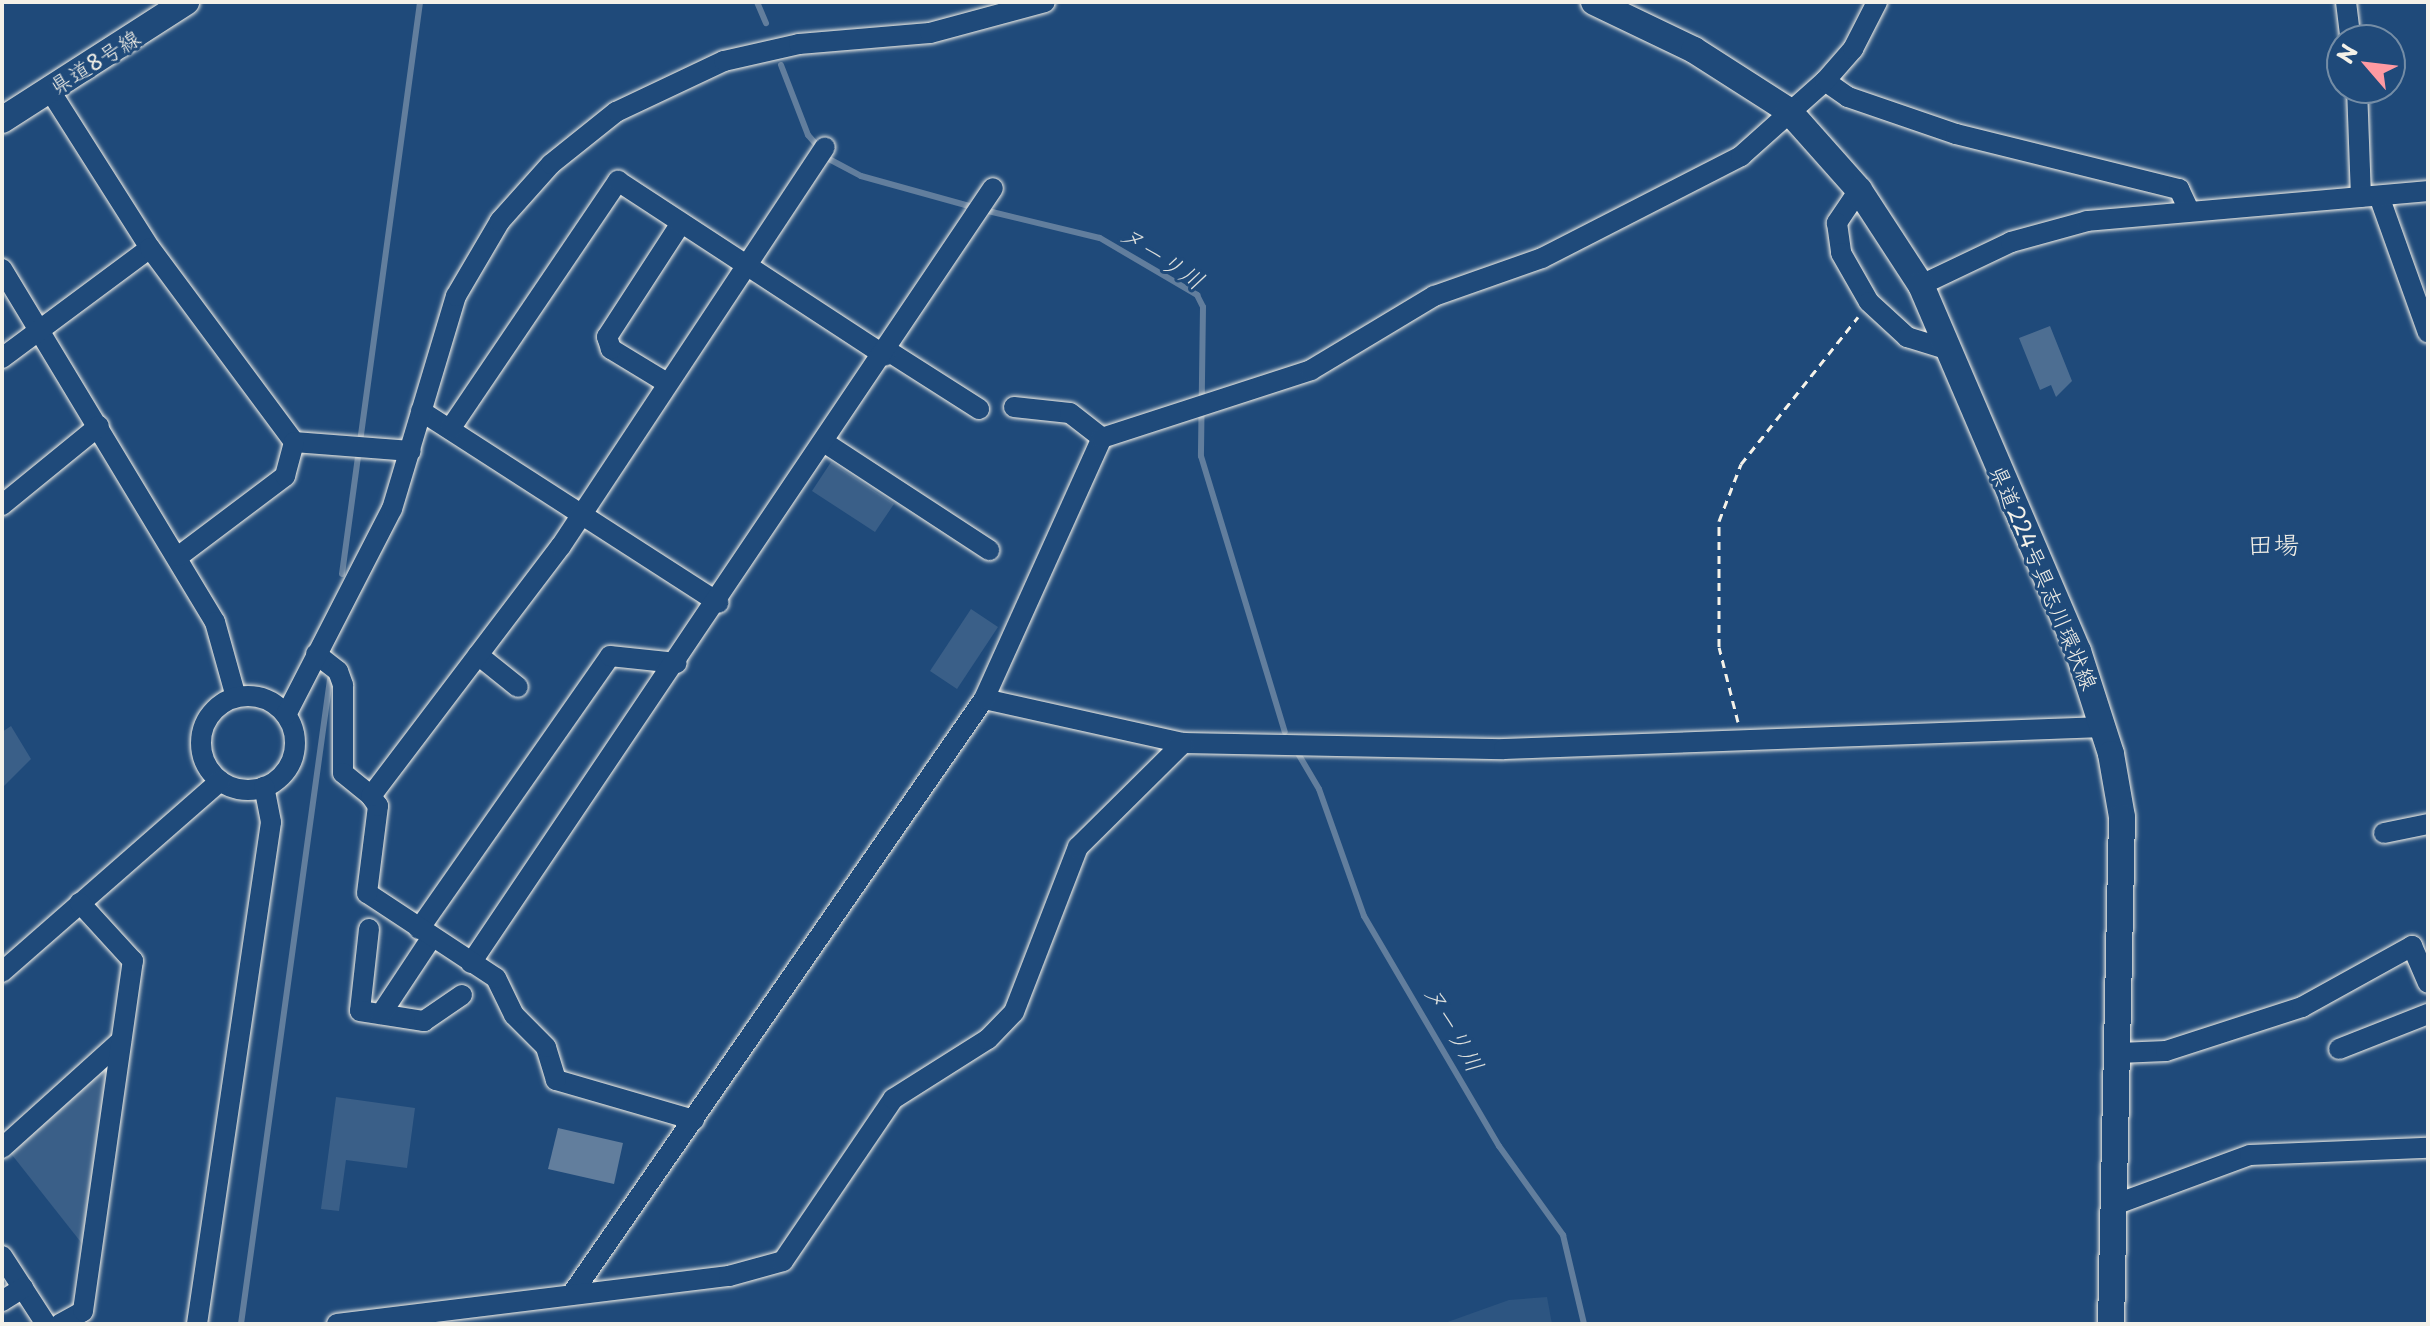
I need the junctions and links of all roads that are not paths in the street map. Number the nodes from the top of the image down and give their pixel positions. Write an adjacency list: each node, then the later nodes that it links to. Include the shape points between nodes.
1 (186, 2): 8 (main road, 県道8号線)
2 (1045, 2): 31 (street, via 930,33 761,51 685,76 616,112 524,192 477,255 443,332)
3 (1594, 2): 10 (main road, 県道224号具志川環状線, via 1694,50)
4 (1877, 2): 7 (street, via 1853,49)
5 (2346, 2): 6 (street)
6 (2349, 24)
7 (1825, 81): 10 (street); 17 (street, via 1848,97 1956,134 2179,189)
8 (49, 89): 11 (main road, 県道8号線); 19 (street)
9 (2359, 104): 16 (street)
10 (1788, 110): 14 (main road, 県道224号具志川環状線); 34 (street, via 1741,156 1542,258 1434,296 1311,370)
11 (2, 120)
12 (825, 147): 20 (street)
13 (993, 188): 26 (street)
14 (1859, 190): 22 (main road, 県道224号具志川環状線); 25 (street, via 1837,223 1841,253 1869,302 1907,337)
15 (2428, 191): 16 (street)
16 (2370, 196): 17 (street); 24 (street)
17 (2189, 210): 22 (street, via 2087,221 2011,242)
18 (681, 223): 20 (street); 28 (street, via 607,337 611,349); 33 (street, via 618,181)
19 (150, 248): 23 (street); 35 (street)
20 (746, 265): 26 (street); 28 (street)
21 (2, 269): 23 (street)
22 (1921, 285): 25 (main road, 県道224号具志川環状線)
23 (40, 330): 27 (street); 32 (street)
24 (2428, 333)
25 (1949, 350): 50 (main road, 県道224号具志川環状線)
26 (886, 354): 30 (street); 36 (street)
27 (2, 358)
28 (667, 383): 39 (street)
29 (1014, 407): 34 (street, via 1070,413)
30 (979, 409)
31 (421, 411): 33 (street); 37 (street)
32 (99, 426): 38 (street); 41 (street)
33 (450, 429): 39 (street)
34 (1102, 438): 48 (street)
35 (294, 442): 37 (street); 41 (street, via 285,476)
36 (827, 444): 40 (street); 42 (street)
37 (411, 451): 43 (street, via 371,558)
38 (2, 505)
39 (581, 511): 42 (street); 44 (street)
40 (989, 550)
41 (179, 556): 47 (street, via 215,622)
42 (719, 603): 45 (street)
43 (316, 654): 49 (street); 54 (street, via 338,671 343,685 338,759)
44 (478, 655): 46 (street); 54 (street)
45 (677, 663): 59 (street, via 610,656); 60 (street)
46 (518, 687)
47 (236, 697): 49 (street, via 264,699); 52 (street, via 204,727 202,757)
48 (984, 699): 51 (street); 69 (street)
49 (286, 715): 53 (street, via 293,757)
50 (2104, 727): 51 (street, via 1504,749); 68 (main road, 県道224号具志川環状線, via 2122,817)
51 (1183, 743): 75 (street, via 1078,847 1014,1012 988,1039 893,1099 783,1261 729,1276)
52 (220, 781): 53 (street); 57 (street)
53 (264, 787): 79 (street, via 271,822)
54 (371, 796): 59 (street, via 378,806 367,893)
55 (2428, 824): 56 (street)
56 (2384, 833)
57 (80, 903): 61 (street); 66 (street, via 133,961)
58 (369, 929): 64 (street, via 360,1011)
59 (426, 933): 60 (street); 64 (street)
60 (471, 963): 69 (street, via 496,978 514,1015 532,1027 556,1080)
61 (2, 972)
62 (2428, 983): 68 (street, via 2412,946 2302,1007 2166,1051)
63 (462, 995): 64 (street, via 424,1021)
64 (381, 1014)
65 (2428, 1014): 67 (street)
66 (121, 1041): 70 (street); 78 (street, via 83,1311)
67 (2339, 1049)
68 (2119, 1053): 72 (main road, 県道224号具志川環状線)
69 (694, 1120): 75 (street)
70 (2, 1148)
71 (2428, 1148): 72 (street, via 2250,1155)
72 (2114, 1205): 81 (main road, 県道224号具志川環状線)
73 (2, 1256): 74 (street)
74 (23, 1288): 76 (street); 77 (street)
75 (572, 1294): 80 (street)
76 (2, 1301)
77 (46, 1324)
78 (60, 1324)
79 (197, 1324)
80 (337, 1324)
81 (2111, 1324)

